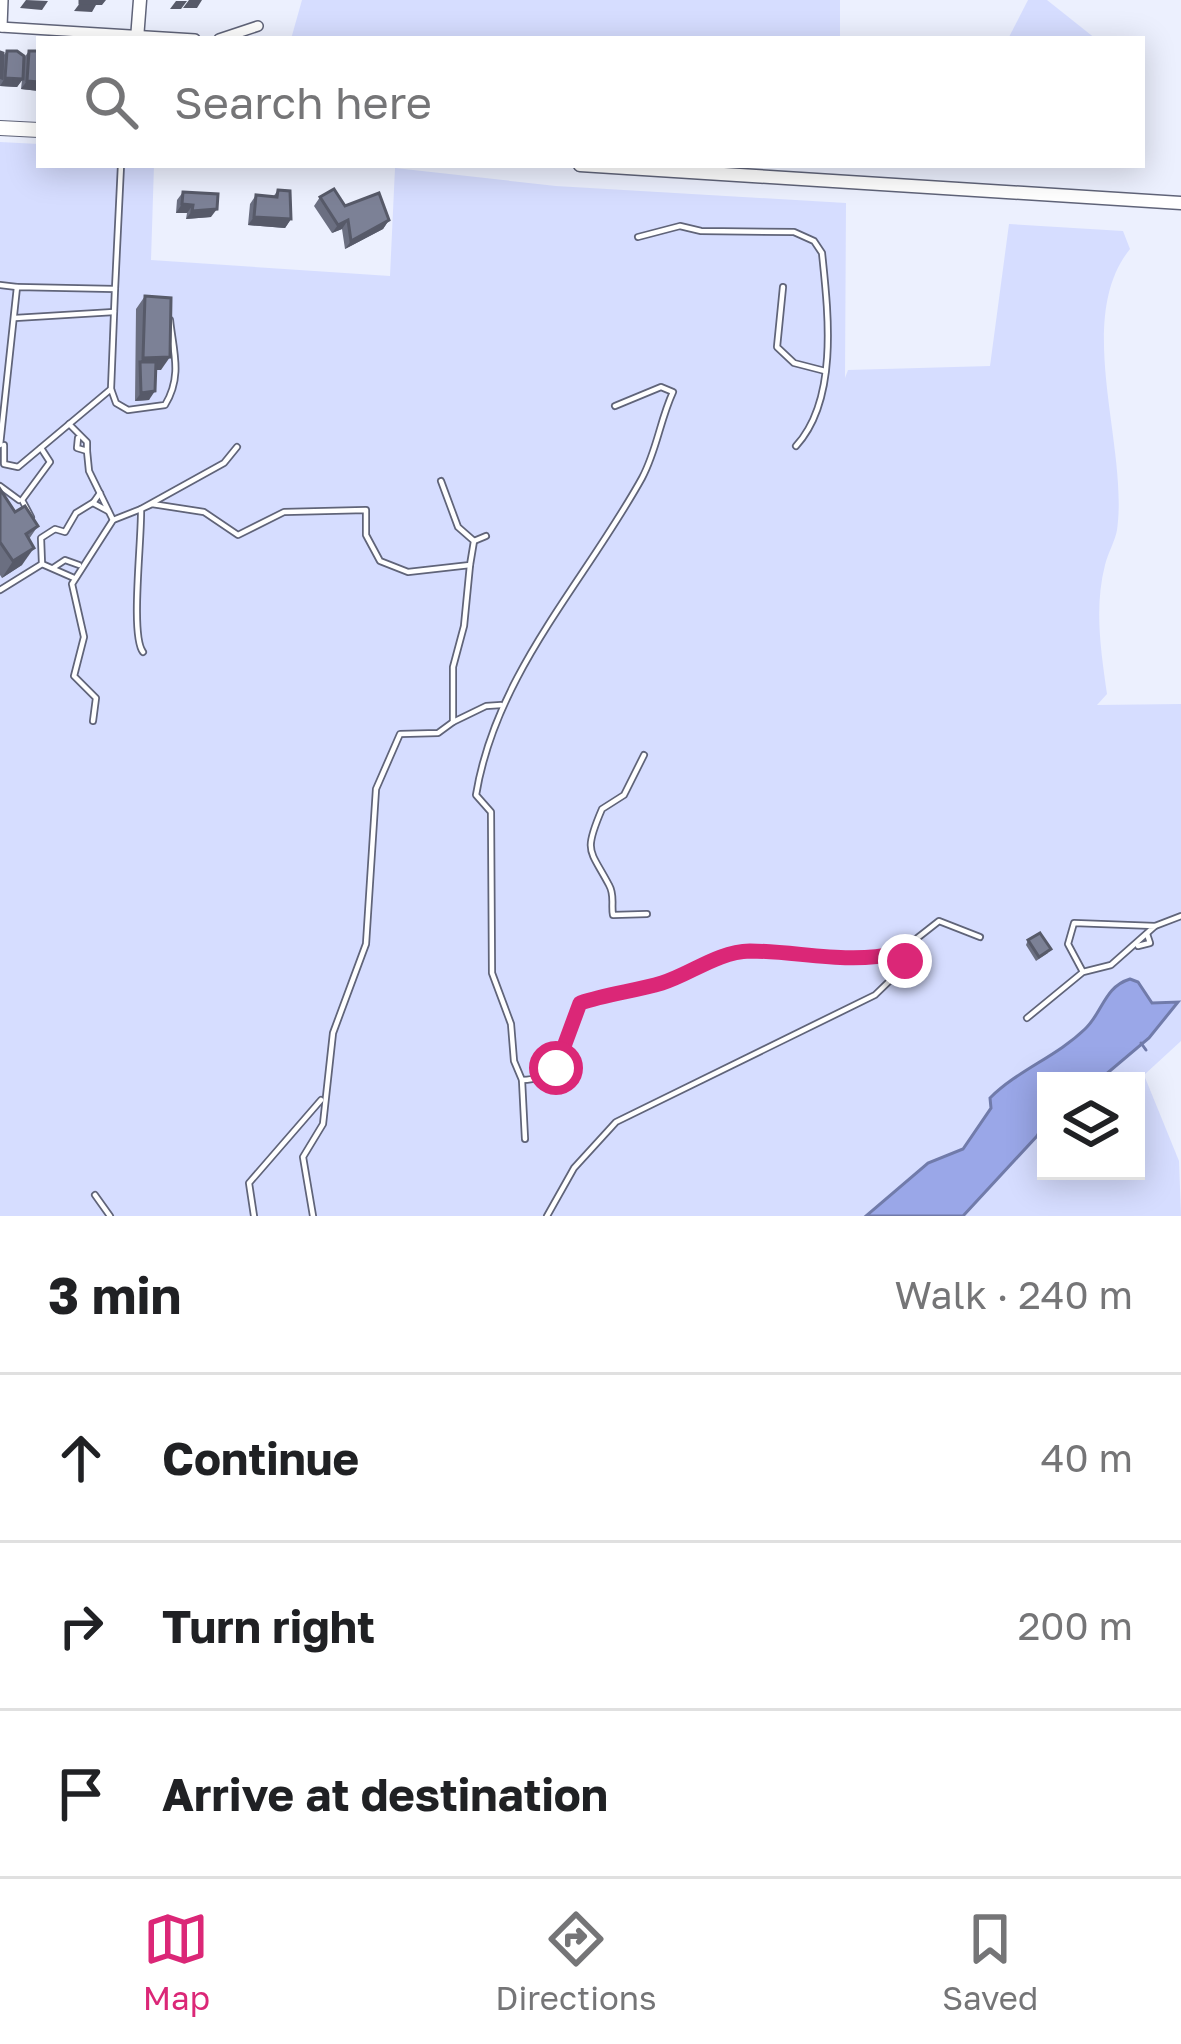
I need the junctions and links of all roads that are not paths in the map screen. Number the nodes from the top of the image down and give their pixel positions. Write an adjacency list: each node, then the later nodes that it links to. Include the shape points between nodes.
1 (3, 0): 4 (street)
2 (140, 0): 6 (street)
3 (258, 26): 7 (street)
4 (1, 27): 5 (street)
5 (123, 36)
6 (137, 36)
7 (228, 36)
8 (0, 128): 9 (main road)
9 (36, 130)
10 (122, 168): 17 (lane)
11 (627, 168): 12 (street)
12 (1181, 203)
13 (638, 237): 21 (lane, via 680,226 805,235 821,254 830,329)
14 (0, 285): 15 (lane)
15 (17, 287): 17 (lane); 19 (lane)
16 (783, 287): 21 (lane, via 777,347 794,363)
17 (115, 289): 18 (lane)
18 (114, 312): 19 (lane); 22 (lane)
19 (15, 318): 25 (lane)
20 (170, 319): 22 (lane, via 178,349 165,405 128,410)
21 (825, 371): 26 (lane, via 808,432)
22 (111, 389): 24 (lane)
23 (615, 406): 49 (lane, via 661,387 673,392 642,478)
24 (69, 424): 28 (lane); 33 (lane, via 87,442)
25 (2, 445): 29 (lane, via 4,464)
26 (796, 446)
27 (237, 447): 36 (lane, via 224,463)
28 (40, 448): 29 (lane); 31 (lane, via 50,462)
29 (19, 467): 31 (lane)
30 (441, 481): 41 (lane, via 458,527)
31 (30, 484): 34 (lane)
32 (0, 486): 34 (lane)
33 (100, 494): 35 (lane); 37 (lane)
34 (22, 500): 40 (lane)
35 (94, 502): 37 (lane); 40 (lane, via 65,532)
36 (141, 509): 38 (lane); 44 (lane, via 204,512 238,535 284,512 366,510 366,535 380,561 408,572); 48 (lane, via 134,630)
37 (108, 511): 38 (lane)
38 (112, 520): 43 (lane)
39 (486, 536): 41 (lane)
40 (41, 538): 42 (lane)
41 (473, 541): 44 (lane)
42 (41, 564): 45 (lane); 47 (lane)
43 (79, 565): 45 (lane, via 65,560); 46 (lane)
44 (470, 565): 51 (lane)
45 (51, 570): 46 (lane)
46 (74, 578): 50 (lane, via 84,637 74,676 96,698)
47 (0, 590)
48 (142, 652)
49 (501, 705): 51 (lane); 62 (lane, via 476,794 490,812 492,974)
50 (93, 721)
51 (453, 722): 63 (lane, via 438,733 400,734 376,789 366,944 333,1033)
52 (644, 755): 53 (lane, via 624,795 602,809 590,848 613,893 613,915)
53 (647, 914)
54 (1181, 916): 55 (lane)
55 (1156, 926): 60 (lane, via 1111,965); 60 (lane, via 1074,923 1068,944)
56 (980, 937): 57 (lane, via 939,921)
57 (911, 943): 58 (lane); 59 (lane)
58 (896, 953): 59 (lane); 62 (lane, via 870,961 747,952 587,1000 572,1016 556,1068)
59 (907, 964): 69 (lane, via 875,995 616,1122 574,1168)
60 (1083, 973): 61 (lane)
61 (1027, 1018)
62 (523, 1079): 64 (lane)
63 (324, 1097): 67 (lane, via 249,1183); 68 (lane, via 323,1124 303,1157)
64 (525, 1139)
65 (94, 1195): 66 (lane)
66 (110, 1216)
67 (254, 1216)
68 (313, 1216)
69 (547, 1216)

